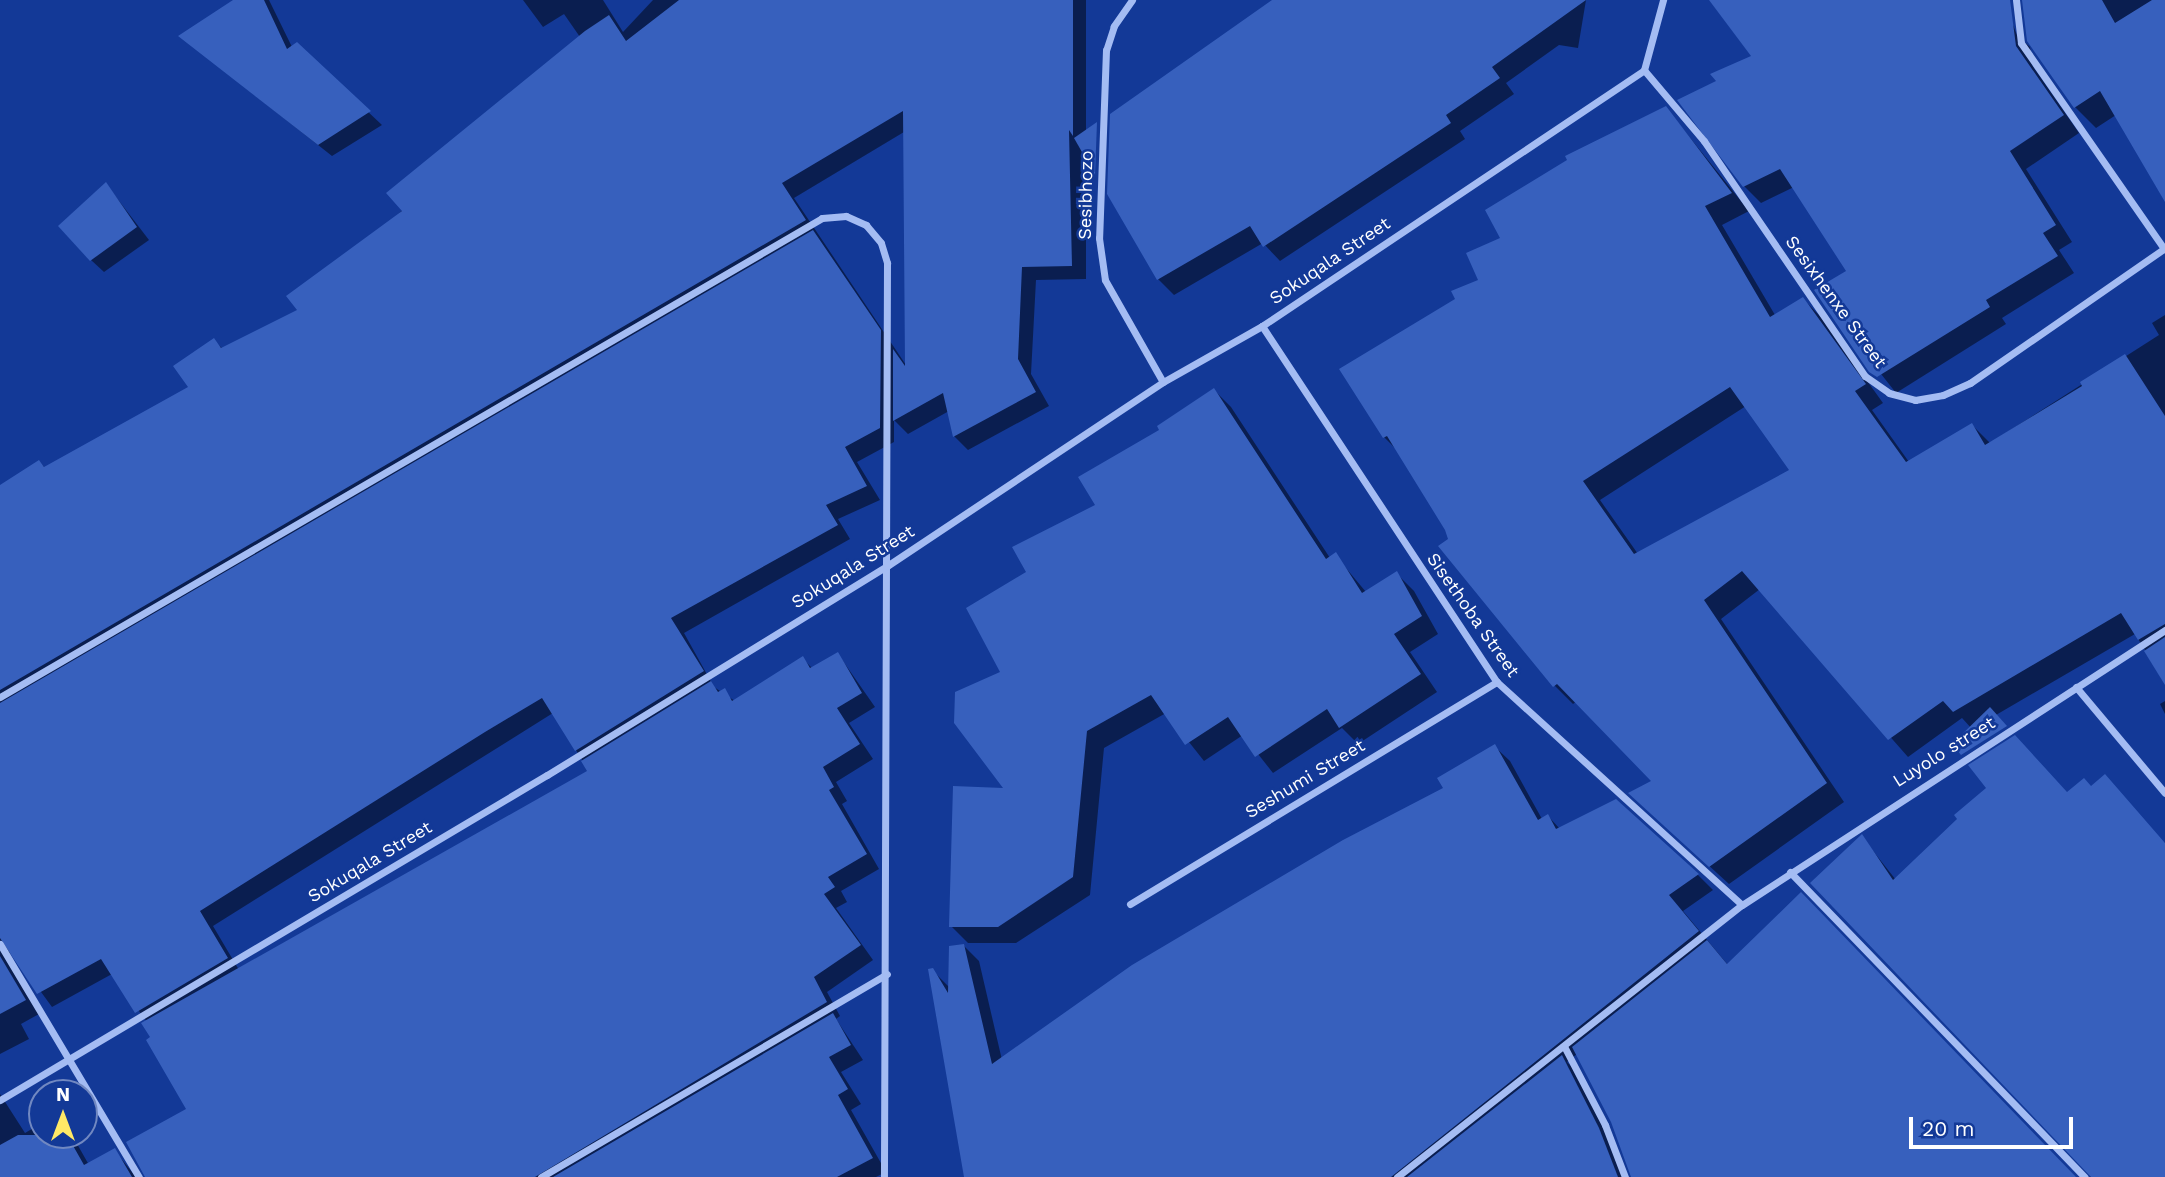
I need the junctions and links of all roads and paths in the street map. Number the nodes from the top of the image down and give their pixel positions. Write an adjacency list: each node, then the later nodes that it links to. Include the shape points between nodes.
1 (1132, 0): 7 (street, Sesibhozo, via 1114,26 1107,50 1099,238 1105,280)
2 (1663, 0): 4 (street)
3 (2017, 0): 5 (street, Sesixhenxe Street, via 2021,43)
4 (1644, 70): 5 (street, Sesixhenxe Street, via 1704,141 1865,376 1889,393 1915,400 1970,383); 6 (street, Sokuqala Street)
5 (2164, 249)
6 (1262, 326): 7 (street, Sokuqala Street); 10 (street, Sisethoba Street)
7 (1163, 383): 8 (street, Sokuqala Street)
8 (887, 566): 12 (street, via 887,263 881,243 866,225 846,216 822,218); 18 (street); 20 (street, Sokuqala Street)
9 (2165, 630): 11 (street, Luyolo street)
10 (1497, 682): 15 (street, Seshumi Street); 16 (street, Sisethoba Street)
11 (2076, 687): 13 (street); 14 (street, Luyolo street)
12 (0, 697)
13 (2165, 793)
14 (1790, 872): 16 (street, Luyolo street); 27 (street)
15 (1130, 904)
16 (1742, 905): 19 (street, Luyolo street)
17 (0, 944): 20 (street)
18 (887, 974): 23 (street); 24 (street)
19 (1565, 1048): 25 (street, Luyolo street); 26 (street, via 1605,1125)
20 (68, 1060): 21 (street, Sokuqala Street); 22 (street)
21 (0, 1100)
22 (139, 1177)
23 (541, 1177)
24 (884, 1177)
25 (1397, 1177)
26 (1625, 1177)
27 (2085, 1177)

